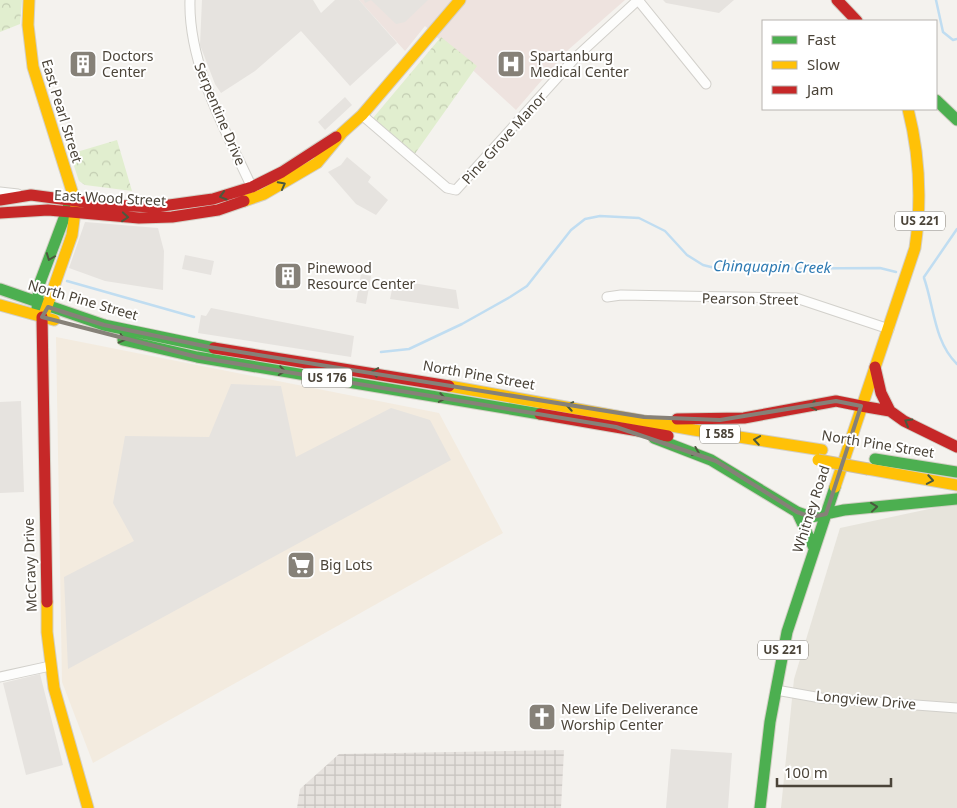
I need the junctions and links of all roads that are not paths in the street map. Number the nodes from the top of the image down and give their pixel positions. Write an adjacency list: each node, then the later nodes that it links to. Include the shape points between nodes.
1 (29, 0): 15 (main road, East Pearl Street, via 33,67)
2 (190, 0): 13 (street, Serpentine Drive, via 191,39 197,61)
3 (460, 0): 10 (main road, East Wood Street)
4 (638, 0): 7 (street); 10 (street, Pine Grove Manor, via 575,58 456,190 447,188)
5 (843, 2): 6 (main road)
6 (856, 20)
7 (706, 84)
8 (937, 101): 11 (main road)
9 (909, 110): 24 (main road, Whitney Road / US 221, via 922,197 909,271)
10 (362, 115): 13 (main road, East Wood Street, via 342,133)
11 (957, 120)
12 (0, 192): 14 (street)
13 (254, 192): 15 (main road, East Wood Street, one-way to 15, via 154,207 107,205); 17 (main road, East Wood Street, one-way to 13, via 139,218 172,217 218,210)
14 (31, 195): 15 (main road, East Wood Street); 16 (main road, East Wood Street)
15 (73, 199): 17 (main road)
16 (0, 200)
17 (71, 212): 18 (main road, East Wood Street, via 30,210); 21 (main road, one-way to 21, via 62,224); 23 (main road, via 72,235)
18 (0, 213)
19 (0, 290): 21 (main road, North Pine Street)
20 (606, 297): 24 (street, Pearson Street, via 796,298)
21 (36, 303): 23 (main road, via 36,307)
22 (0, 305): 23 (main road, North Pine Street / US 176)
23 (45, 312): 28 (main road, North Pine Street / US 176, one-way to 23, via 209,347); 29 (main road, North Pine Street / US 176, one-way to 29, via 124,340 198,357); 39 (main road, McCravy Drive, via 43,502 46,632)
24 (889, 329): 25 (main road, Whitney Road / US 221)
25 (875, 366): 26 (main road, Whitney Road / US 221); 27 (main road, via 881,392)
26 (861, 406): 27 (main road); 28 (main road, one-way to 28, via 836,401 768,415 720,420); 37 (main road, Whitney Road / US 221)
27 (890, 411): 30 (main road, one-way to 27)
28 (618, 415): 31 (main road, North Pine Street / I 585, one-way to 28)
29 (616, 427): 31 (main road, North Pine Street / I 585); 36 (main road, one-way to 36, via 716,460)
30 (957, 447)
31 (820, 455): 32 (main road, North Pine Street / I 585)
32 (869, 464): 33 (main road, North Pine Street / I 585); 34 (main road, North Pine Street / I 585, one-way to 34)
33 (957, 472)
34 (957, 485)
35 (957, 499): 37 (main road, one-way to 35)
36 (796, 512): 37 (main road, via 811,517); 38 (main road)
37 (826, 514): 38 (main road, Whitney Road / US 221)
38 (814, 548): 41 (main road, Whitney Road / US 221, via 787,632)
39 (50, 666): 40 (street); 43 (main road, McCravy Drive, via 61,718)
40 (0, 677)
41 (776, 690): 42 (street, Longview Drive, via 821,698); 44 (main road, Whitney Road / US 221, via 765,752)
42 (957, 708)
43 (88, 808)
44 (760, 808)

